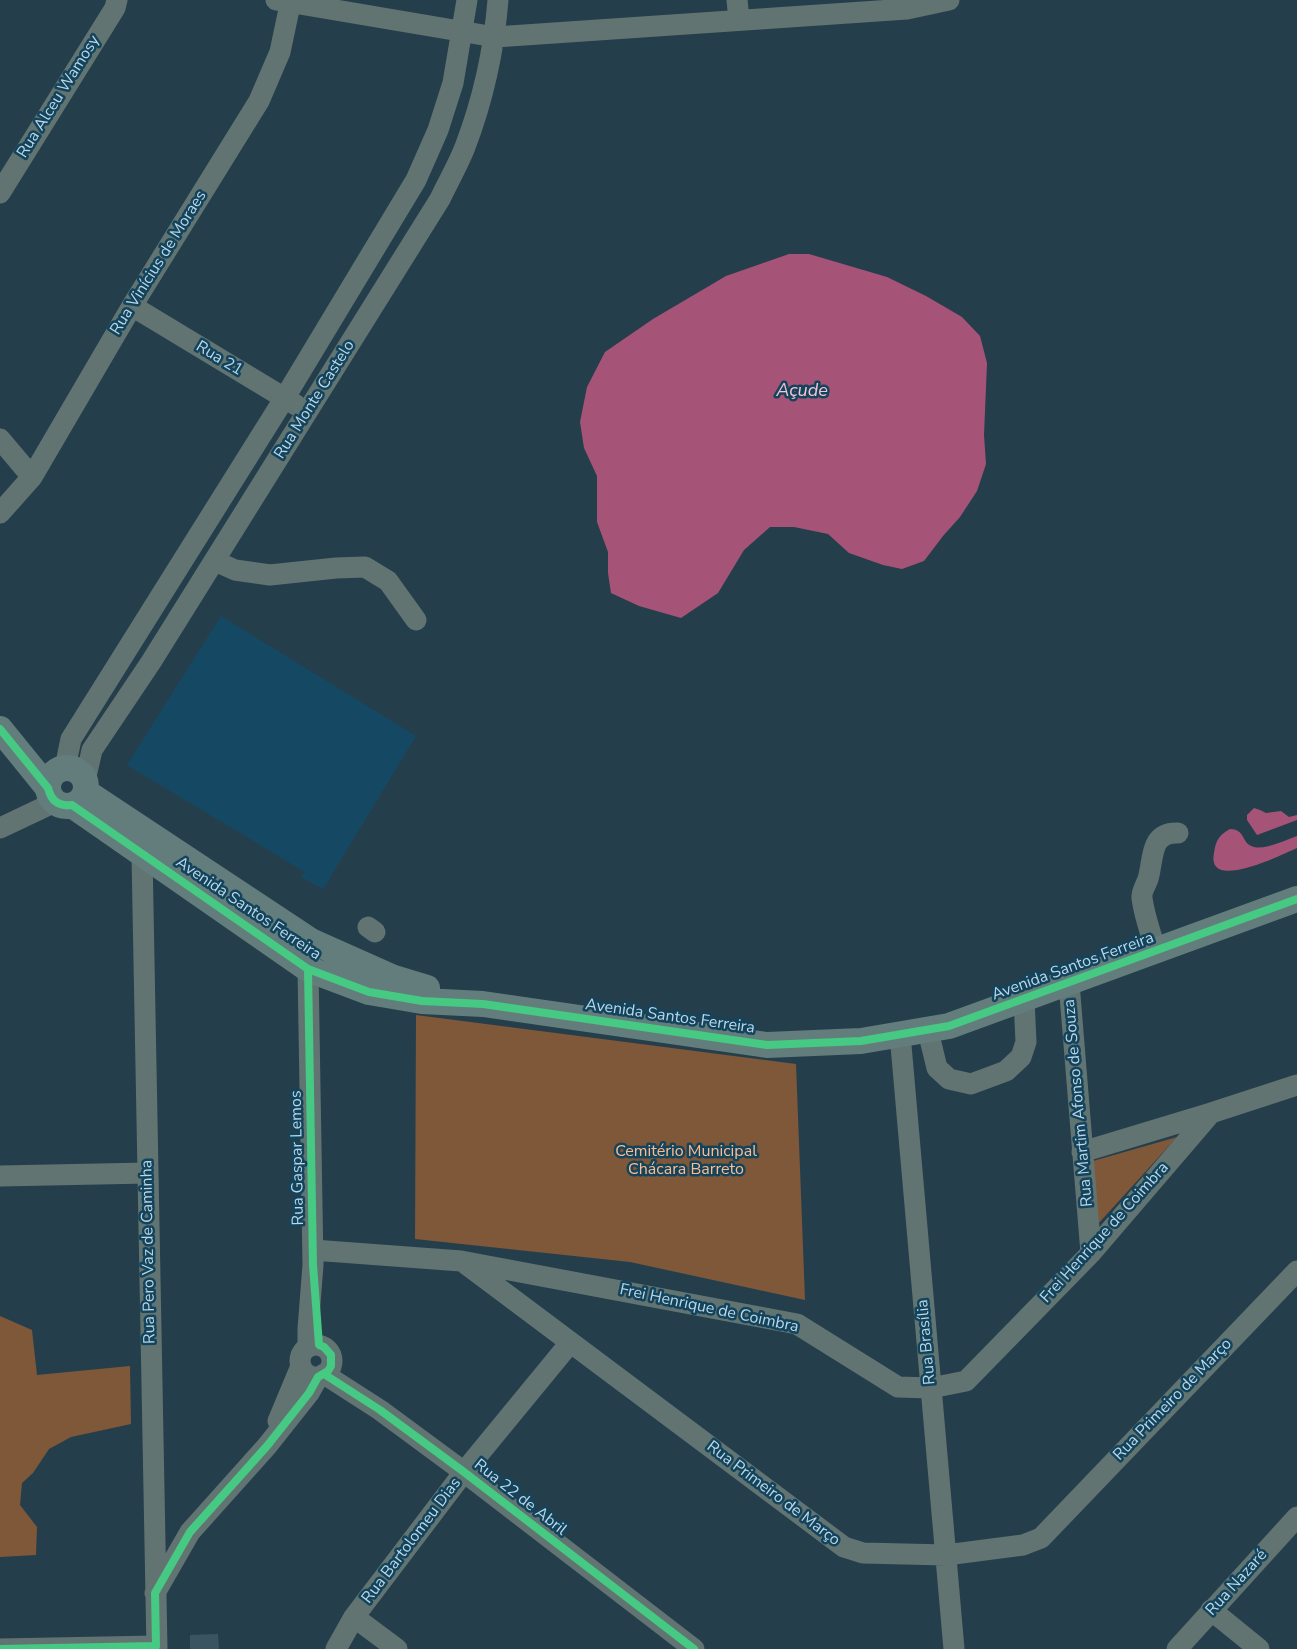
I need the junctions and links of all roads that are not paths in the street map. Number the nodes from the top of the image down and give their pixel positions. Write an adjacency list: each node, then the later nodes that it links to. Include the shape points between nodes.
1 (117, 0): 9 (street, Rua Alceu Wamosy)
2 (467, 0): 7 (street, Rua Monte Castelo)
3 (498, 0): 8 (street, Rua Monte Castelo)
4 (948, 0): 6 (street, via 907,9)
5 (286, 1): 7 (street); 10 (street, Rua Vinícius de Moraes, via 280,52 260,101)
6 (738, 10): 8 (street)
7 (463, 32): 8 (street); 11 (street, Rua Monte Castelo, via 453,83 438,130 416,180)
8 (495, 37): 12 (street, Rua Monte Castelo, via 483,93 465,148 440,199)
9 (0, 193)
10 (132, 306): 11 (street, Rua 21); 14 (street, Rua Vinícius de Moraes)
11 (284, 399): 12 (street, Rua 21); 19 (street, Rua Monte Castelo, via 71,739)
12 (308, 412): 16 (street, Rua Monte Castelo)
13 (0, 439): 14 (street)
14 (32, 477): 15 (street, Rua Vinícius de Moraes)
15 (0, 513)
16 (214, 561): 17 (street, via 235,570 270,575 365,567 388,581); 19 (street, Rua Monte Castelo)
17 (416, 620)
18 (0, 728): 19 (main road, Avenida Santos Ferreira)
19 (67, 787): 20 (street); 22 (main road, Avenida Santos Ferreira); 24 (main road, Avenida Santos Ferreira)
20 (0, 828)
21 (1178, 833): 25 (street, via 1167,833 1159,839 1141,896)
22 (142, 855): 26 (main road, Avenida Santos Ferreira); 35 (street, Rua Pero Vaz de Caminha)
23 (1297, 899): 25 (main road, Avenida Santos Ferreira)
24 (311, 941): 26 (street, Rua Gaspar Lemos); 29 (main road, Avenida Santos Ferreira, via 394,978)
25 (1156, 951): 27 (main road, Avenida Santos Ferreira)
26 (308, 969): 29 (main road, Avenida Santos Ferreira, via 369,992 422,1001); 38 (street, Rua Gaspar Lemos)
27 (1070, 983): 28 (main road, Avenida Santos Ferreira); 34 (street, Rua Martim Afonso de Souza)
28 (1024, 999): 30 (main road, Avenida Santos Ferreira); 30 (street, via 1026,1042 1021,1057 1006,1071 971,1084 948,1079 937,1068)
29 (483, 1004): 31 (main road, Avenida Santos Ferreira, via 767,1045 860,1041)
30 (928, 1031): 31 (main road, Avenida Santos Ferreira)
31 (900, 1034): 43 (street, Rua Brasília)
32 (1297, 1085): 33 (street)
33 (1210, 1113): 34 (street); 37 (street, Frei Henrique de Coimbra)
34 (1082, 1152): 37 (street, Rua Martim Afonso de Souza)
35 (148, 1173): 36 (street); 47 (street, Rua Pero Vaz de Caminha)
36 (0, 1176)
37 (1091, 1253): 43 (street, Frei Henrique de Coimbra, via 966,1381)
38 (313, 1257): 39 (street, Frei Henrique de Coimbra); 42 (street, Rua Gaspar Lemos)
39 (461, 1261): 41 (street, Rua Primeiro de Março); 43 (street, Frei Henrique de Coimbra, via 798,1324 898,1387)
40 (1297, 1270): 46 (street, Rua Primeiro de Março, via 1041,1538 1022,1545)
41 (570, 1343): 44 (street, Rua Bartolomeu Dias); 46 (street, Rua Primeiro de Março, via 844,1547 862,1553)
42 (317, 1361): 44 (street, Rua 22 de Abril); 47 (street, via 309,1393 267,1446 190,1532)
43 (931, 1388): 46 (street, Rua Brasília)
44 (464, 1472): 49 (street, Rua Bartolomeu Dias); 54 (street, Rua 22 de Abril)
45 (1297, 1517): 48 (street, Rua Nazaré)
46 (946, 1555): 55 (street, Rua Brasília)
47 (155, 1593): 50 (street, Rua Pero Vaz de Caminha)
48 (1211, 1610): 56 (street, Rua Nazaré); 57 (street)
49 (354, 1617): 52 (street, Rua Bartolomeu Dias); 53 (street)
50 (156, 1648): 51 (street)
51 (0, 1649)
52 (336, 1649)
53 (397, 1649)
54 (694, 1649)
55 (954, 1649)
56 (1177, 1649)
57 (1259, 1649)

